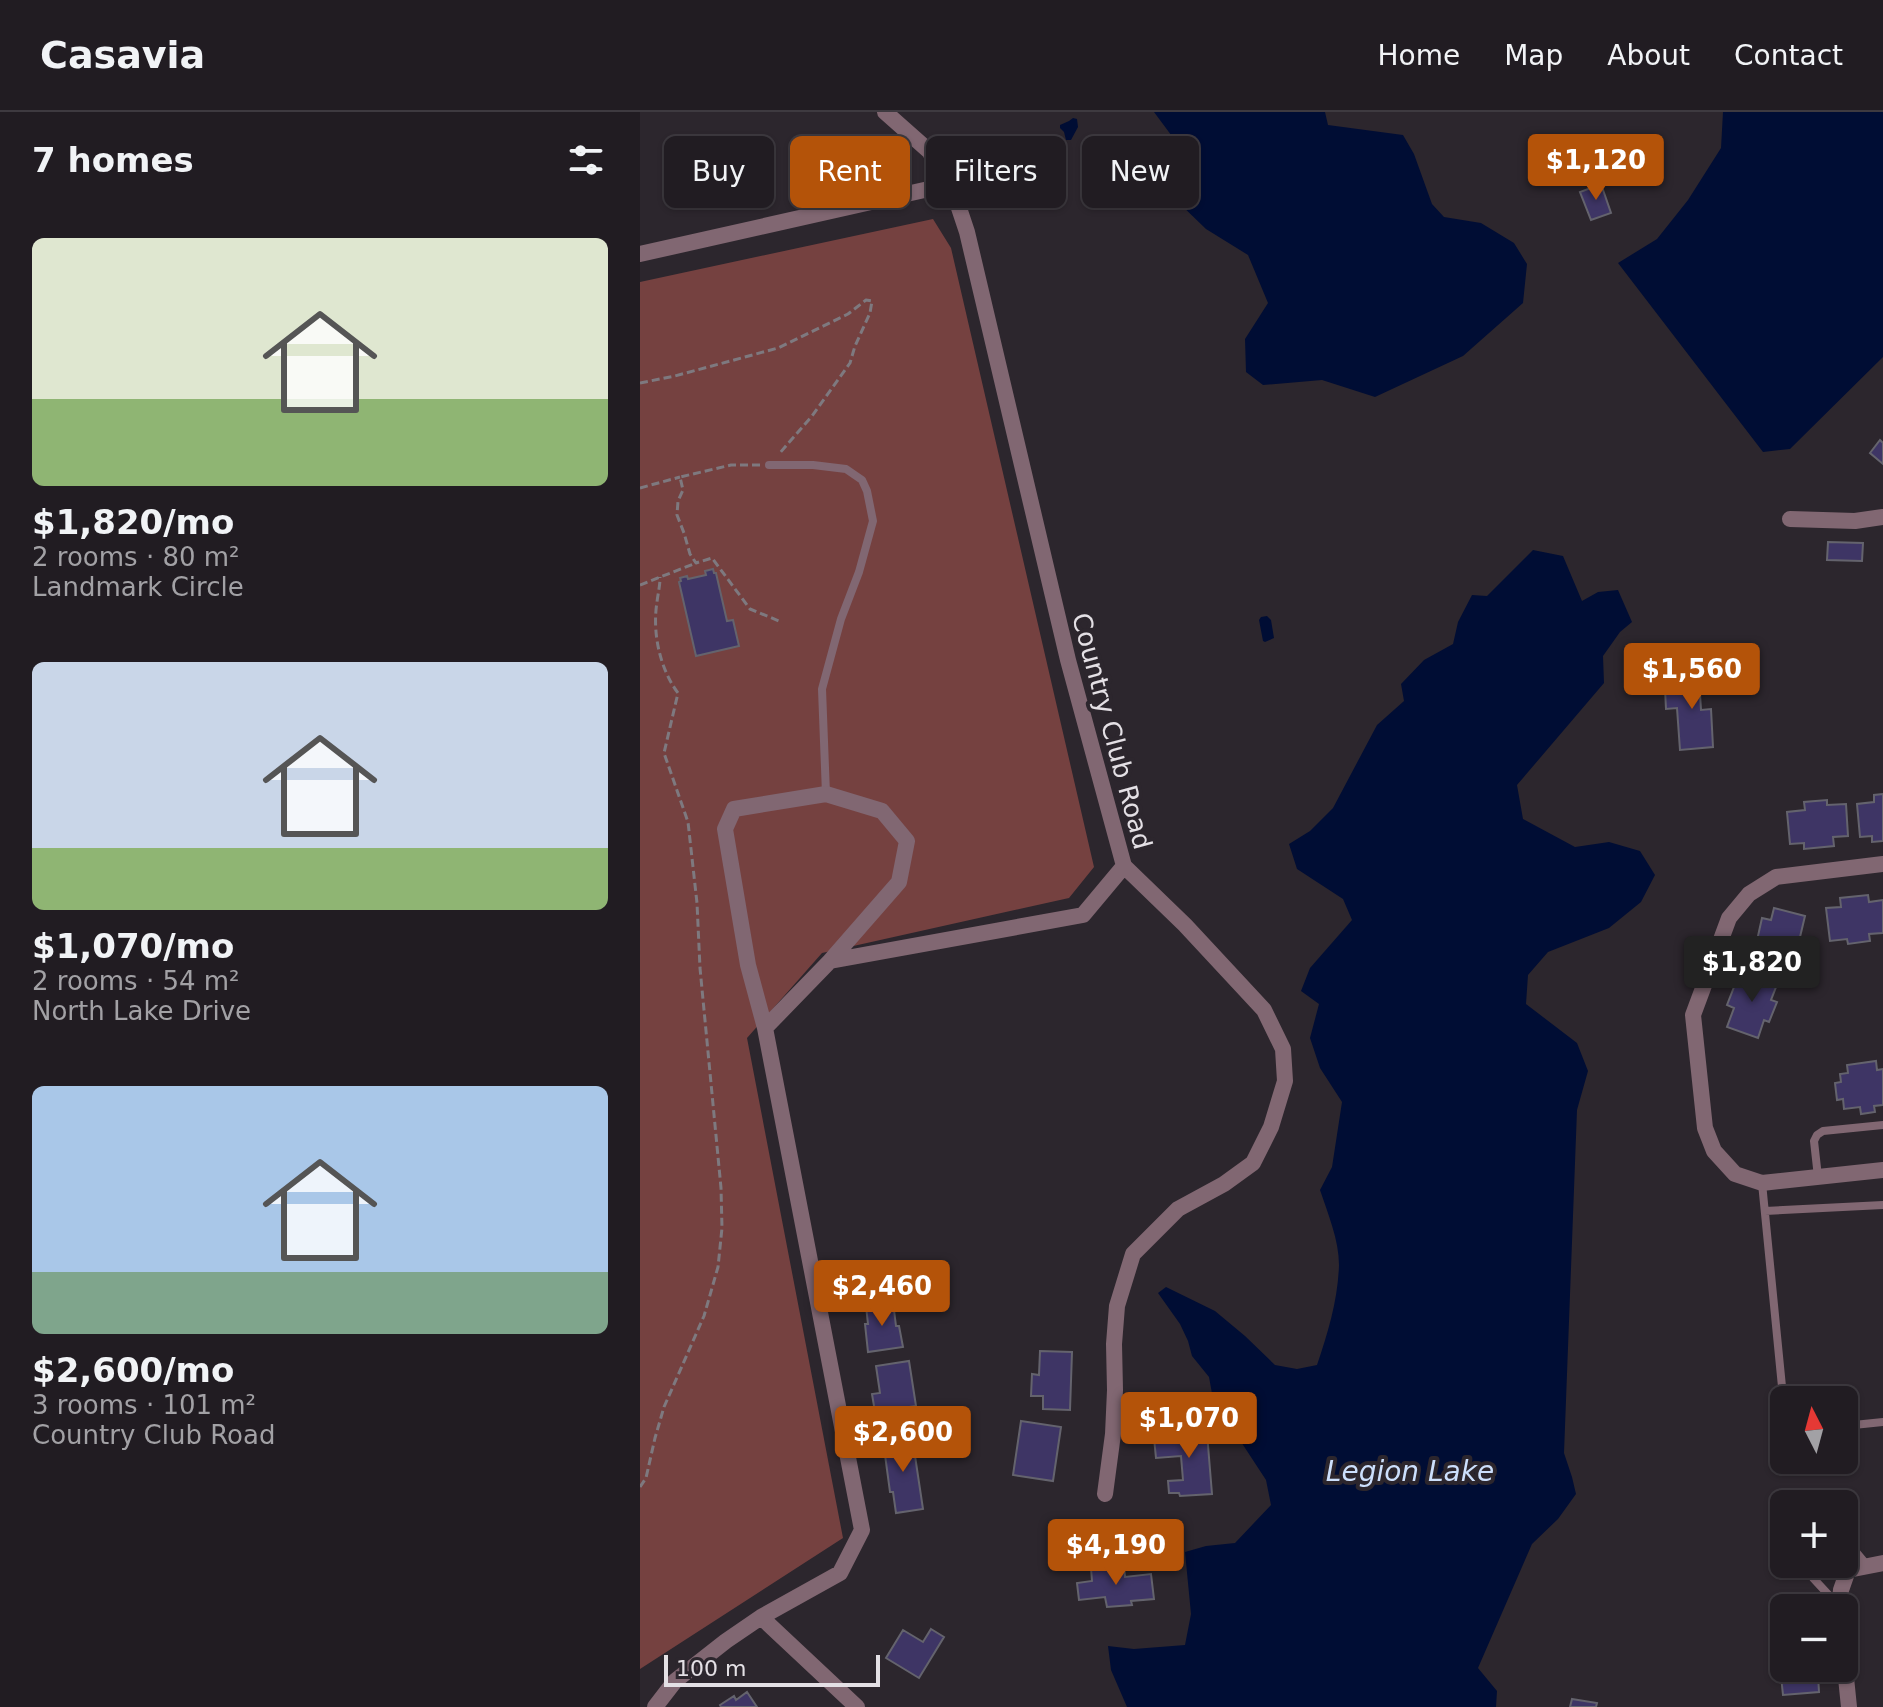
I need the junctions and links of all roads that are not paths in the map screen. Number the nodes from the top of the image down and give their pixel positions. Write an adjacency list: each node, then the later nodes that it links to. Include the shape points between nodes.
1 (885, 112): 2 (street, Country Club Road)
2 (926, 148)
3 (926, 190): 5 (street)
4 (959, 208): 11 (street, Country Club Road, via 1068,660)
5 (640, 254)
6 (769, 465): 9 (lane, via 846,469 862,480 873,521 822,689)
7 (1883, 517): 8 (street)
8 (1790, 519)
9 (826, 794): 12 (street, via 882,811 907,841 899,882); 13 (street, via 734,809 725,829 748,965)
10 (1883, 864): 17 (street, via 1776,877 1749,894 1729,918 1693,1015 1705,1128 1714,1151 1735,1174)
11 (1124, 866): 12 (street, Country Club Road, via 1083,915); 23 (street, via 1264,1010 1283,1049 1285,1081 1253,1163 1178,1209 1133,1254 1117,1306 1113,1434)
12 (830, 961): 13 (street)
13 (765, 1028): 29 (street, via 862,1530 840,1573)
14 (1883, 1125): 16 (lane, via 1817,1135)
15 (1883, 1170): 16 (street)
16 (1818, 1177): 17 (street)
17 (1762, 1183): 19 (lane)
18 (1883, 1205): 19 (lane)
19 (1765, 1211): 20 (lane)
20 (1782, 1386)
21 (1883, 1422): 22 (lane)
22 (1858, 1425)
23 (1105, 1494)
24 (1858, 1551): 25 (lane)
25 (1875, 1564): 28 (street, via 1848,1570)
26 (1813, 1578): 27 (lane)
27 (1827, 1594)
28 (1841, 1594)
29 (761, 1617): 31 (street, via 675,1681); 32 (street)
30 (1846, 1682): 33 (street)
31 (655, 1707)
32 (857, 1707)
33 (1849, 1707)

